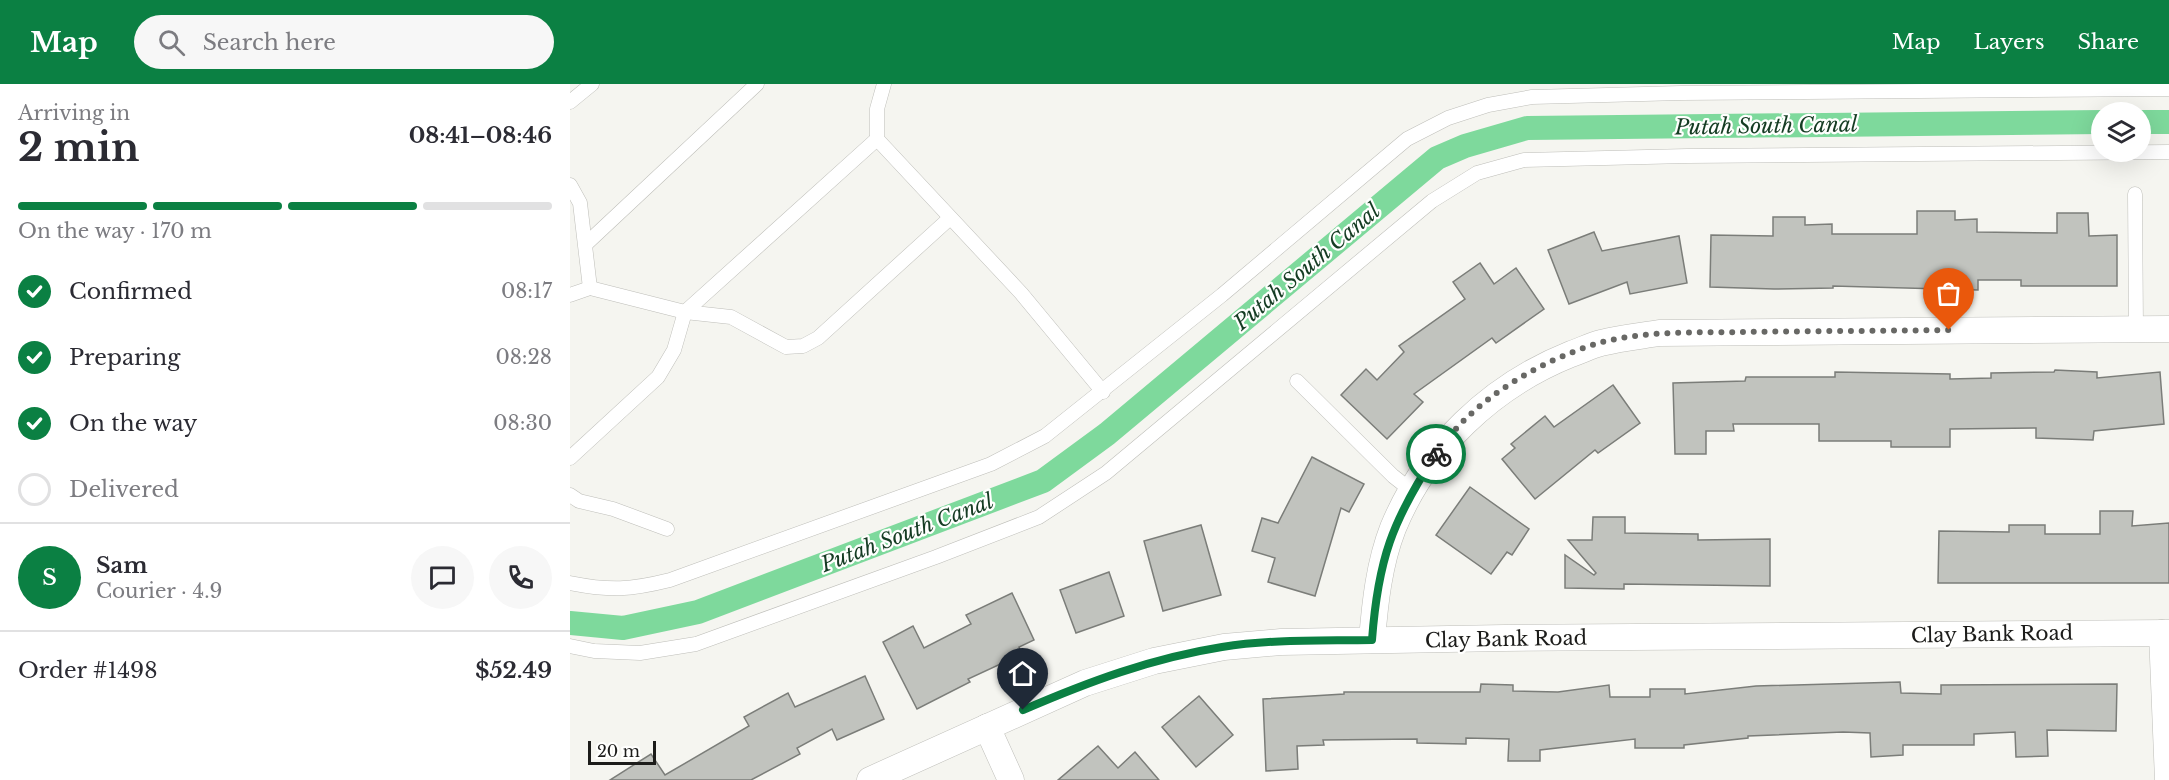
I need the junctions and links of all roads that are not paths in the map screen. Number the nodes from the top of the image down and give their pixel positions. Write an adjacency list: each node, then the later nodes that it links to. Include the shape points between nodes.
1 (592, 84): 5 (lane)
2 (757, 84): 11 (lane)
3 (884, 84): 6 (lane, via 877,109)
4 (2169, 89): 18 (lane, via 1681,93 1532,97 1488,105 1448,118 1407,139)
5 (570, 102)
6 (878, 139): 10 (lane); 14 (lane)
7 (2169, 152): 26 (lane, via 1524,160 1477,173 1432,201 1106,473 1039,517 696,644 640,653)
8 (570, 185): 11 (lane, via 580,203)
9 (2135, 194): 16 (lane)
10 (950, 218): 14 (lane, via 818,338 803,346 786,347 731,317); 18 (lane, via 1021,293)
11 (586, 244): 12 (lane)
12 (590, 288): 13 (lane); 14 (lane)
13 (570, 295)
14 (685, 312): 19 (lane, via 674,350 658,377)
15 (2169, 328): 16 (street)
16 (2136, 329): 20 (street, via 1659,333 1599,343 1544,365 1479,408 1440,449)
17 (1297, 381): 20 (lane)
18 (1102, 392): 23 (lane, via 1045,436 990,464 670,580 633,589)
19 (570, 458)
20 (1412, 491): 25 (street, via 1393,529 1381,567)
21 (570, 495): 22 (lane)
22 (667, 529)
23 (570, 583)
24 (2165, 633): 25 (street, Clay Bank Road); 30 (street)
25 (1372, 640): 27 (street, Clay Bank Road, via 1224,647 1154,661 1085,683)
26 (570, 646)
27 (987, 727): 28 (street, Clay Bank Road); 29 (street)
28 (870, 780)
29 (1011, 780)
30 (2168, 780)

